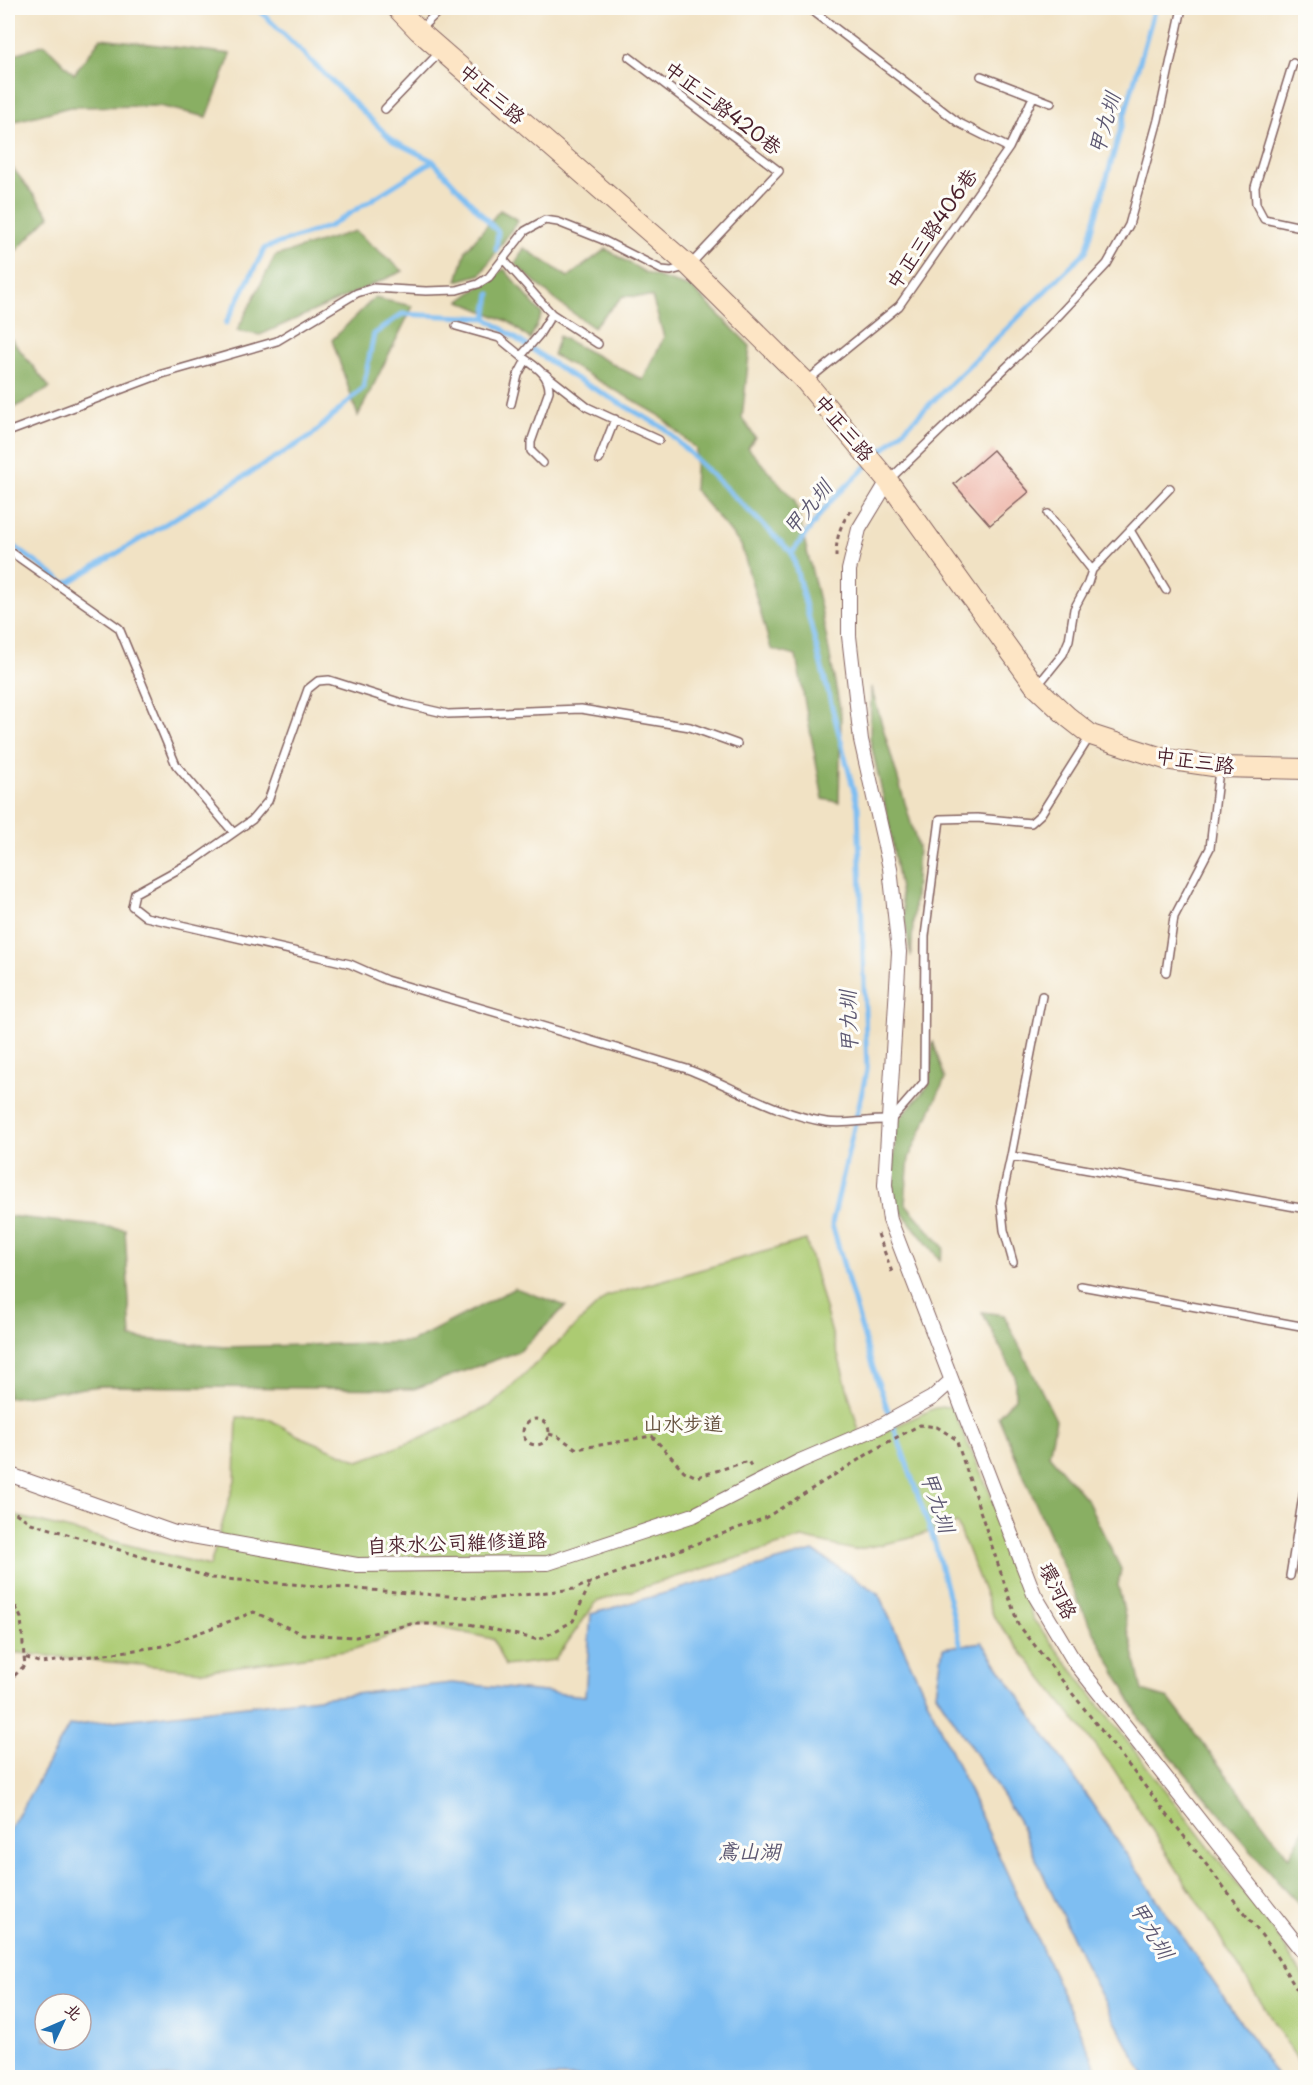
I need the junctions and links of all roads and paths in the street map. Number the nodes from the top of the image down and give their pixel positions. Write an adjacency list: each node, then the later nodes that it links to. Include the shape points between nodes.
1 (397, 8): 5 (street, 中正三路)
2 (442, 8): 5 (lane)
3 (809, 8): 13 (lane, via 959,123)
4 (1182, 8): 29 (lane, via 1158,120 1129,225 1107,264 1044,331)
5 (419, 31): 6 (street, 中正三路)
6 (442, 50): 12 (lane); 16 (street, 中正三路)
7 (629, 57): 16 (lane, 中正三路420巷, via 779,171)
8 (1293, 63): 14 (lane, via 1255,187 1256,204 1264,219)
9 (981, 76): 10 (lane)
10 (1033, 97): 11 (lane); 13 (lane, 中正三路406巷)
11 (1052, 103)
12 (386, 109)
13 (1009, 148): 22 (lane, 中正三路406巷, via 899,306)
14 (1305, 228)
15 (503, 259): 16 (lane, via 531,225 545,220 601,239 662,270 671,272); 17 (lane); 25 (lane, via 489,277 457,290 374,288 357,293 278,341 162,374)
16 (689, 266): 22 (street, 中正三路)
17 (552, 314): 19 (lane); 20 (lane)
18 (456, 326): 20 (lane, via 499,338)
19 (598, 344)
20 (524, 356): 21 (lane); 23 (lane)
21 (545, 374): 24 (lane, via 587,407); 28 (lane, via 549,392 531,442 531,451)
22 (806, 381): 29 (street, 中正三路)
23 (512, 404)
24 (615, 419): 26 (lane); 27 (lane)
25 (8, 432)
26 (659, 440)
27 (598, 460)
28 (543, 463)
29 (885, 478): 38 (street, 中正三路); 46 (street, 環河路, via 859,529 849,570 849,636 861,740 890,868 899,952)
30 (1170, 488): 33 (lane)
31 (854, 507): 35 (path, via 843,520 836,543)
32 (1048, 514): 36 (lane)
33 (1130, 530): 36 (lane); 37 (lane)
34 (8, 550): 43 (lane, via 119,628 176,765)
35 (836, 563)
36 (1092, 570): 38 (lane, via 1074,609 1063,654)
37 (1166, 590)
38 (1036, 687): 39 (street, 中正三路)
39 (1091, 735): 41 (street, 中正三路, via 1165,759); 46 (lane, via 1041,814 1031,823 940,819 925,936 924,1082)
40 (736, 744): 43 (lane, via 690,727 581,709 448,714 329,680 318,681 308,689 268,801 252,820)
41 (1220, 767): 42 (street, 中正三路); 44 (lane, via 1210,848 1174,917)
42 (1305, 769)
43 (233, 832): 46 (lane, via 195,860 135,893 132,899 136,911 146,917 350,964 386,980 687,1069 790,1114 828,1122)
44 (1166, 972)
45 (1042, 996): 47 (lane)
46 (891, 1120): 54 (street, 環河路, via 885,1185 890,1220)
47 (1011, 1156): 48 (lane); 50 (lane, via 1002,1202 1004,1230)
48 (1305, 1209)
49 (878, 1232): 51 (path)
50 (1013, 1262)
51 (896, 1281)
52 (1082, 1286): 53 (lane)
53 (1305, 1327)
54 (951, 1381): 62 (street, 自來水公司維修道路, via 932,1398 878,1428); 68 (street, 環河路, via 1034,1594 1074,1662)
55 (920, 1425): 59 (path)
56 (954, 1430): 58 (path)
57 (549, 1434): 57 (path, via 536,1445 527,1442 522,1430 529,1420 538,1418 548,1426); 62 (path, via 577,1449 652,1436 684,1471 697,1477 748,1461)
58 (956, 1439)
59 (884, 1444)
60 (8, 1474): 62 (street, 自來水公司維修道路, via 175,1533 357,1565 548,1563 694,1515)
61 (1305, 1478): 63 (lane)
62 (761, 1481)
63 (1290, 1576)
64 (591, 1582): 66 (path, via 573,1621 539,1640 469,1624 411,1624 356,1637 302,1634 254,1612 164,1646 41,1663)
65 (8, 1590): 66 (path, via 21,1618)
66 (24, 1657): 67 (path, via 24,1665)
67 (8, 1682)
68 (1305, 1956)

